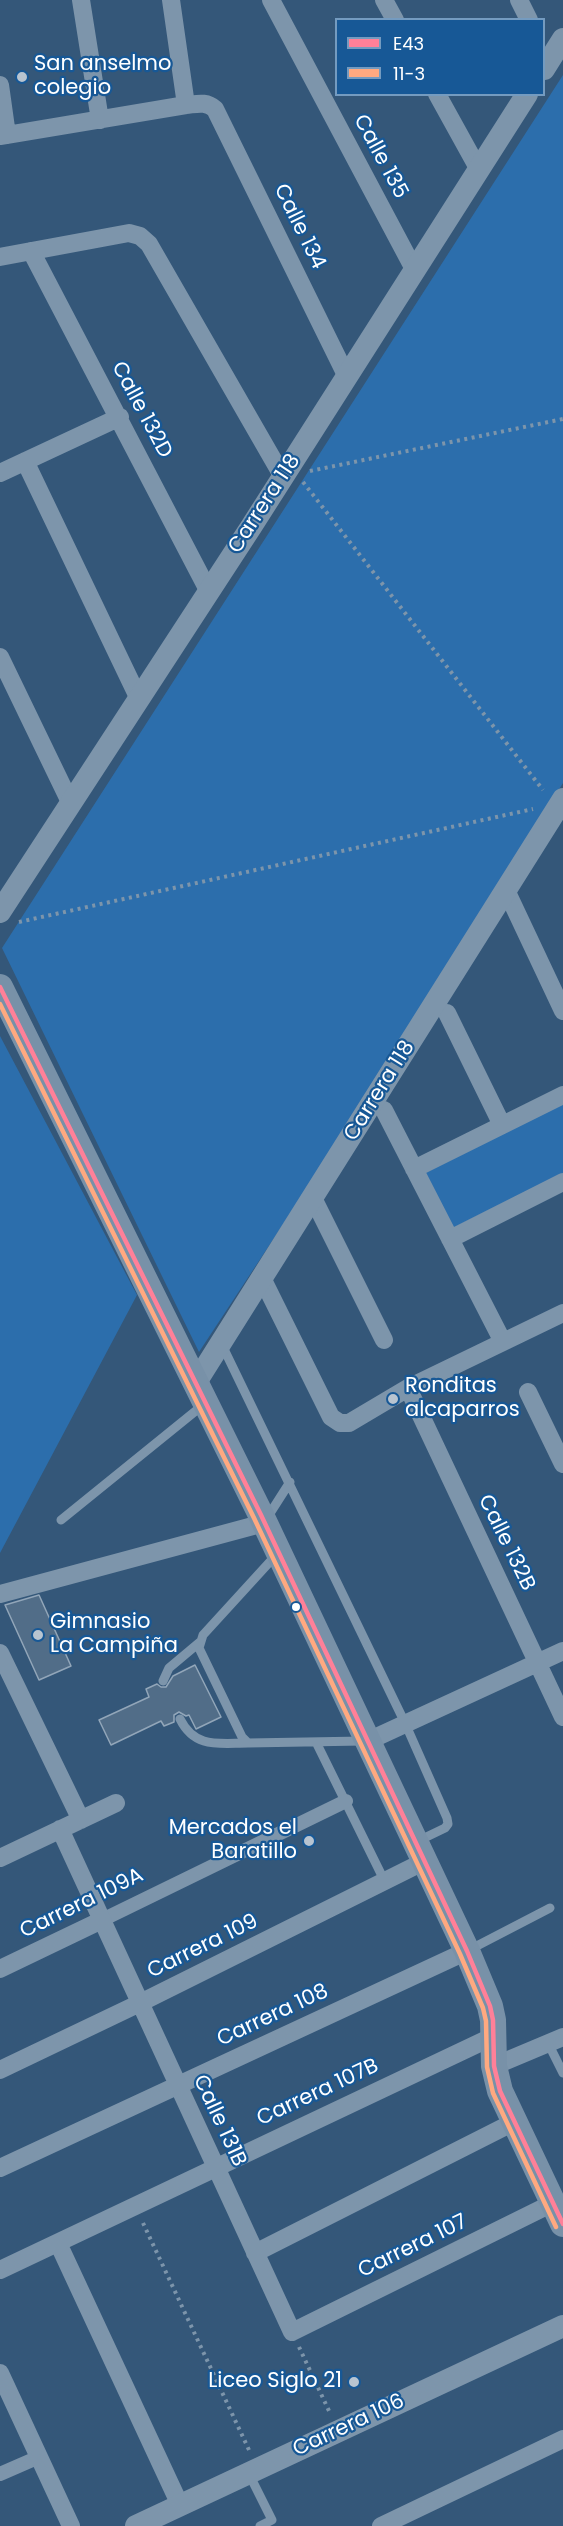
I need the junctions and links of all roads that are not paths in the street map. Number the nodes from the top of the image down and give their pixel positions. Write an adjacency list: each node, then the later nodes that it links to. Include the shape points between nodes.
1 (81, 0): 14 (street)
2 (171, 0): 13 (street)
3 (271, 0): 19 (street, Calle 135)
4 (384, 0): 6 (street)
5 (519, 0): 7 (street)
6 (394, 18)
7 (528, 18)
8 (563, 39): 9 (street)
9 (545, 60)
10 (0, 85): 15 (street)
11 (438, 96): 16 (street)
12 (527, 96): 16 (street, Carrera 118)
13 (186, 105): 14 (street); 20 (street, Calle 134, via 205,103 215,109)
14 (100, 120): 15 (street)
15 (4, 136)
16 (479, 170): 19 (street, Carrera 118)
17 (31, 251): 18 (street); 21 (street, Calle 132D); 24 (street, via 129,233 140,236 149,244)
18 (0, 257)
19 (415, 271): 20 (street, Carrera 118)
20 (347, 376): 24 (street, Carrera 118)
21 (120, 417): 22 (street); 25 (street, Calle 132D)
22 (25, 462): 23 (street); 27 (street)
23 (0, 473)
24 (290, 476): 25 (street, Carrera 118)
25 (208, 590): 27 (street, Carrera 118)
26 (0, 657): 28 (street)
27 (139, 699): 28 (street, Carrera 118)
28 (70, 804): 31 (street, Carrera 118)
29 (558, 804): 30 (street, Carrera 118)
30 (506, 890): 33 (street); 40 (street, Carrera 118)
31 (4, 910)
32 (0, 987): 49 (main road)
33 (563, 1011)
34 (447, 1013): 37 (street)
35 (563, 1095): 37 (street)
36 (384, 1110): 38 (street)
37 (502, 1125): 38 (street)
38 (414, 1169): 41 (street)
39 (563, 1182): 41 (street)
40 (313, 1198): 42 (street, Carrera 118); 44 (street)
41 (450, 1239): 46 (street)
42 (262, 1278): 45 (street, Carrera 118); 47 (street, via 331,1417 349,1423)
43 (563, 1313): 46 (street)
44 (384, 1340)
45 (221, 1342): 49 (street, Carrera 118); 51 (lane)
46 (503, 1342): 47 (street)
47 (408, 1388): 59 (street, Calle 132B)
48 (528, 1392): 50 (street)
49 (200, 1394): 52 (lane); 53 (main road)
50 (563, 1464)
51 (290, 1482): 53 (lane); 63 (lane)
52 (61, 1520)
53 (264, 1523): 54 (main road); 55 (street)
54 (278, 1552): 56 (lane); 64 (main road)
55 (0, 1594)
56 (200, 1642): 60 (lane, via 169,1668); 66 (lane, via 199,1648)
57 (563, 1651): 59 (street)
58 (0, 1653): 69 (street)
59 (539, 1662): 61 (street, Calle 132B); 63 (street)
60 (163, 1681)
61 (563, 1717)
62 (180, 1719): 66 (lane, via 196,1739)
63 (405, 1723): 64 (street); 71 (lane, via 448,1824)
64 (368, 1741): 65 (lane); 71 (main road)
65 (316, 1742): 66 (lane); 67 (lane)
66 (248, 1743)
67 (346, 1801): 73 (lane); 75 (street, Carrera 109A)
68 (116, 1803): 69 (street)
69 (81, 1820): 70 (street)
70 (60, 1829): 72 (street); 75 (street, Calle 131B)
71 (420, 1852): 73 (street, Carrera 109); 76 (main road)
72 (0, 1858)
73 (385, 1882): 78 (street, Carrera 109)
74 (550, 1908): 76 (lane)
75 (102, 1920): 77 (street, Carrera 109A); 78 (street, Calle 131B)
76 (467, 1951): 79 (main road, via 490,2006); 84 (street, Carrera 108)
77 (0, 1969)
78 (140, 2003): 82 (street, Carrera 109); 84 (street, Calle 131B)
79 (494, 2036): 81 (main road); 86 (street, Carrera 107B)
80 (556, 2040): 81 (street); 83 (lane)
81 (495, 2066): 85 (main road, via 500,2091)
82 (0, 2070)
83 (563, 2073)
84 (178, 2086): 86 (street, Calle 131B); 87 (street, Carrera 108)
85 (514, 2122): 88 (main road); 90 (street)
86 (215, 2166): 89 (street, Carrera 107B); 90 (street, Calle 131B)
87 (0, 2168)
88 (558, 2214): 93 (street, Carrera 107)
89 (58, 2242): 91 (street, Carrera 107B); 99 (street)
90 (255, 2253): 93 (street, Calle 131B)
91 (0, 2270)
92 (563, 2326): 97 (street, Carrera 106)
93 (292, 2332)
94 (0, 2373): 96 (street)
95 (563, 2439): 103 (street)
96 (39, 2457): 98 (street); 100 (street)
97 (254, 2471): 99 (street, Carrera 106); 102 (lane, via 272,2520)
98 (0, 2474)
99 (180, 2505): 101 (street, Carrera 106)
100 (70, 2526)
101 (136, 2526)
102 (260, 2526)
103 (381, 2526)

